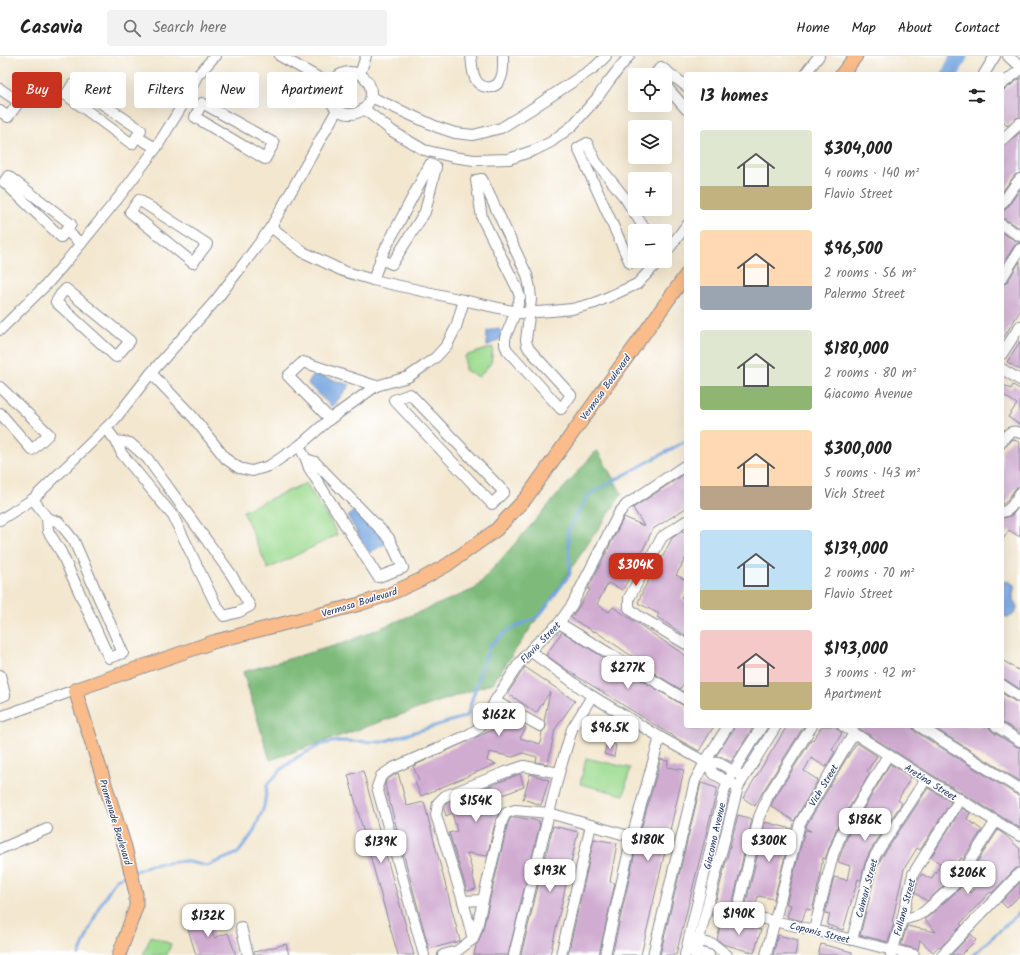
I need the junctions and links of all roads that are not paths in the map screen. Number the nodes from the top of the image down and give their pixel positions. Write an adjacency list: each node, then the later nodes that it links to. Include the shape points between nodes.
1 (214, 56): 23 (street)
2 (280, 56): 14 (street)
3 (366, 56): 21 (street)
4 (471, 56): 5 (street, via 474,77 485,88 493,86 500,79)
5 (503, 56)
6 (606, 56): 22 (street)
7 (629, 56): 22 (street)
8 (819, 56): 17 (street)
9 (856, 56): 18 (main road)
10 (995, 56): 19 (street)
11 (1008, 56): 12 (street)
12 (1020, 64)
13 (1020, 70): 25 (street)
14 (309, 72)
15 (343, 72): 16 (street)
16 (353, 72)
17 (807, 72)
18 (844, 72)
19 (985, 72)
20 (357, 73): 21 (street)
21 (360, 74): 29 (street, via 369,84)
22 (602, 74): 29 (street, via 500,128 473,135 437,127); 33 (street, via 597,98 572,126 551,142 509,159 474,160 424,150 392,131)
23 (198, 75)
24 (672, 75): 26 (street)
25 (1004, 82)
26 (684, 84)
27 (0, 89): 36 (street, via 19,102 8,118)
28 (672, 93): 30 (street)
29 (371, 97): 33 (street)
30 (684, 107)
31 (181, 108): 40 (street)
32 (196, 108): 34 (street)
33 (364, 109): 35 (street, via 351,114)
34 (199, 110): 34 (street, via 202,103 274,143 265,159 195,117)
35 (337, 110): 47 (street)
36 (0, 112)
37 (1020, 123): 39 (street)
38 (137, 136): 38 (street, via 142,130 73,84 66,95 132,144); 40 (street)
39 (1004, 138)
40 (156, 148): 42 (street)
41 (1020, 179): 43 (street)
42 (119, 197): 44 (street); 51 (street)
43 (1004, 201)
44 (135, 206): 44 (street, via 139,200 207,244 193,263 130,212)
45 (642, 224): 55 (street, via 625,198 596,162 587,143 578,148)
46 (1004, 226): 50 (street)
47 (271, 227): 59 (street, via 303,252 343,271); 71 (street, via 216,300)
48 (684, 229): 52 (street)
49 (66, 230): 49 (street, via 60,236 4,182 8,176 71,224); 51 (street)
50 (1020, 236)
51 (81, 244): 60 (street)
52 (672, 245)
53 (1020, 249): 57 (street)
54 (380, 259): 54 (street, via 392,264 425,212 436,167 430,164); 59 (street)
55 (628, 259)
56 (651, 268): 66 (street, via 637,284 595,303 572,309)
57 (1004, 273)
58 (684, 278): 97 (main road, Vermosa Boulevard, via 526,498 496,530 447,565 390,594 216,641)
59 (373, 280): 63 (street)
60 (47, 284): 61 (street); 68 (street)
61 (61, 294): 61 (street, via 66,289 130,341 116,357 56,302)
62 (520, 297): 64 (street); 64 (street, via 482,218 476,180 482,179 527,275); 65 (street)
63 (464, 300): 65 (street); 73 (street, via 456,327 447,345 424,366 408,377)
64 (531, 300): 66 (street)
65 (516, 311): 66 (street); 66 (street, via 505,338 507,350 561,410 571,395 527,345)
66 (530, 313)
67 (1020, 326): 69 (street)
68 (0, 328)
69 (1004, 351)
70 (1004, 370): 72 (street)
71 (151, 372): 79 (street, via 116,419); 83 (street, via 193,417 226,459 239,468 252,471 269,466)
72 (1020, 380)
73 (395, 381): 74 (street); 76 (street)
74 (376, 386): 78 (street); 78 (street, via 303,362 288,376)
75 (0, 387): 77 (street, via 49,434 32,450)
76 (402, 396): 76 (street, via 394,400 492,504 504,492 410,394)
77 (0, 413)
78 (330, 419): 83 (street)
79 (106, 428): 82 (street); 87 (street)
80 (1020, 433): 81 (street, via 1012,431)
81 (1004, 438)
82 (116, 441): 82 (street, via 122,454 173,516 216,605 224,616 250,606 231,574 147,458 130,443)
83 (299, 446): 84 (street)
84 (306, 459): 84 (street, via 309,468 378,577 403,568 389,538 315,462)
85 (684, 466): 92 (street, Flavio Street, via 626,505 619,513 572,605)
86 (1020, 493): 88 (street)
87 (33, 499): 89 (street); 90 (street)
88 (1004, 513)
89 (47, 518): 89 (street, via 48,531 61,552 108,658 123,653 74,541 59,522)
90 (0, 520)
91 (684, 522): 93 (street, via 662,537 629,598 629,608 636,615)
92 (559, 623): 94 (street, Flavio Street); 101 (street)
93 (684, 643)
94 (530, 651): 98 (street); 102 (street, Flavio Street)
95 (0, 675): 99 (street, via 5,695)
96 (1004, 686): 100 (street)
97 (75, 690): 103 (street, Vermosa Boulevard); 144 (main road, Promenade Boulevard, via 125,847 136,894 136,907)
98 (592, 696): 113 (street); 118 (street, via 572,729)
99 (0, 697)
100 (1020, 697)
101 (684, 699)
102 (495, 701): 104 (street); 146 (street, Flavio Street, via 479,728 393,768 381,776 377,787)
103 (0, 717)
104 (540, 726)
105 (726, 728): 116 (street)
106 (761, 728): 117 (street, Giacomo Avenue)
107 (775, 728): 119 (street, Giacomo Avenue)
108 (811, 728): 136 (street, Coponis Street, via 768,796 759,817 736,913)
109 (846, 728): 112 (street, Aretina Street)
110 (922, 728): 123 (street)
111 (999, 728): 114 (street)
112 (854, 733): 115 (street, Aretina Street); 136 (street, Vich Street, via 800,823)
113 (660, 738): 116 (street); 130 (street)
114 (1020, 741)
115 (888, 754): 120 (street, Aretina Street); 138 (street, via 842,832 832,855)
116 (705, 762): 117 (street, via 720,763); 121 (street, via 714,774); 151 (street, via 695,781)
117 (734, 771): 119 (street); 121 (street, Giacomo Avenue)
118 (559, 773): 125 (street); 134 (street, via 524,766 445,796 438,803 436,815)
119 (744, 777): 122 (street, Giacomo Avenue)
120 (926, 779): 124 (street, Aretina Street); 141 (street, Caimari Street, via 876,854)
121 (728, 781): 122 (street); 140 (street, Giacomo Avenue)
122 (738, 787): 140 (street, Giacomo Avenue)
123 (1020, 789)
124 (960, 799): 126 (street, Aretina Street); 135 (street, Fullana Street, via 913,874)
125 (549, 813): 127 (street); 133 (street, via 515,810 506,813); 148 (street)
126 (996, 821): 129 (street, Aretina Street); 135 (street, via 955,884 924,912)
127 (591, 825): 130 (street); 149 (street)
128 (47, 829): 131 (street)
129 (1020, 836)
130 (632, 837): 150 (street)
131 (0, 849)
132 (1020, 873): 157 (street)
133 (482, 900): 134 (street); 139 (street)
134 (463, 901): 139 (street)
135 (902, 920): 143 (street, Fullana Street)
136 (774, 921): 138 (street, Coponis Street); 155 (street, Vich Street)
137 (241, 927): 145 (street)
138 (814, 930): 141 (street, Coponis Street)
139 (473, 939): 147 (street, via 457,951)
140 (694, 939): 142 (street, Giacomo Avenue); 154 (street, via 714,945)
141 (852, 940): 143 (street, Coponis Street)
142 (690, 953): 152 (street)
143 (892, 953): 156 (street, Coponis Street)
144 (119, 955)
145 (248, 955)
146 (424, 955)
147 (443, 955)
148 (514, 955)
149 (561, 955)
150 (605, 955)
151 (653, 955)
152 (708, 955)
153 (721, 955): 154 (street)
154 (727, 955)
155 (766, 955)
156 (914, 955)
157 (942, 955)

